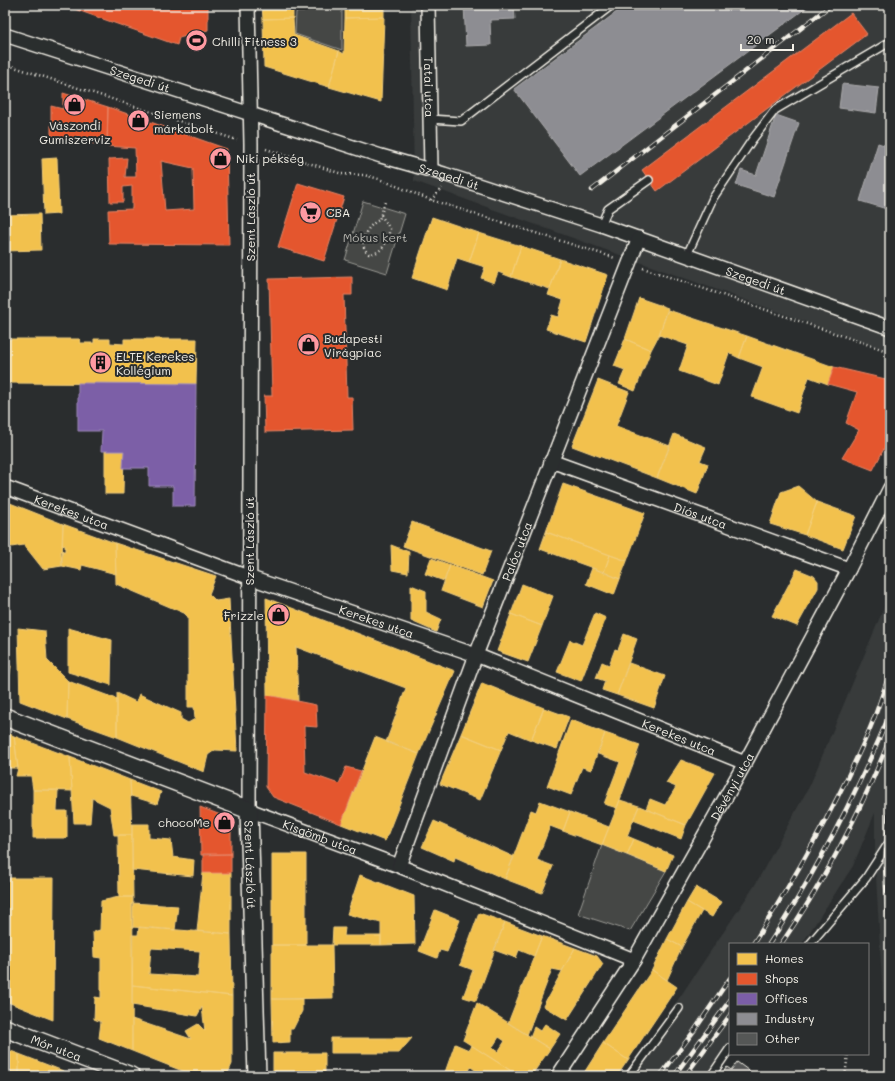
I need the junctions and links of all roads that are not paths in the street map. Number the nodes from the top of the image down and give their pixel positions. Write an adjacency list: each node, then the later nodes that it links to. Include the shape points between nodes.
1 (248, 5): 6 (street, Szent László út)
2 (428, 5): 7 (street, Tatai utca)
3 (612, 5): 7 (lane, via 461,121)
4 (5, 35): 6 (street, Szegedi út)
5 (890, 42): 12 (lane, via 775,110 713,198)
6 (250, 115): 8 (street, Szegedi út); 18 (street, Szent László út)
7 (430, 119): 8 (street, Tatai utca)
8 (431, 170): 10 (street, Szegedi út)
9 (649, 180): 10 (lane, via 608,209)
10 (601, 225): 11 (street, Szegedi út)
11 (639, 238): 12 (street, Szegedi út); 14 (street, Palóc utca)
12 (687, 255): 13 (street, Szegedi út)
13 (890, 328)
14 (551, 462): 17 (street, Diós utca); 19 (street, Palóc utca)
15 (5, 487): 18 (street, Kerekes utca)
16 (890, 488): 17 (street, Dévényi utca)
17 (849, 569): 21 (street, Dévényi utca)
18 (248, 577): 19 (street, Kerekes utca); 22 (street, Szent László út)
19 (476, 655): 21 (street, Kerekes utca); 24 (street, Palóc utca)
20 (5, 717): 22 (street, Kisgömb utca)
21 (745, 763): 26 (street, Dévényi utca)
22 (249, 810): 24 (street, Kisgömb utca); 31 (street, Szent László út)
23 (890, 841): 25 (lane, via 866,878)
24 (399, 866): 26 (street, Kisgömb utca)
25 (811, 943)
26 (634, 960): 32 (street, Dévényi utca)
27 (678, 1008): 33 (lane)
28 (5, 1028): 30 (street, Mór utca)
29 (729, 1049): 34 (lane)
30 (130, 1076)
31 (257, 1076)
32 (558, 1076)
33 (629, 1076)
34 (711, 1076)

